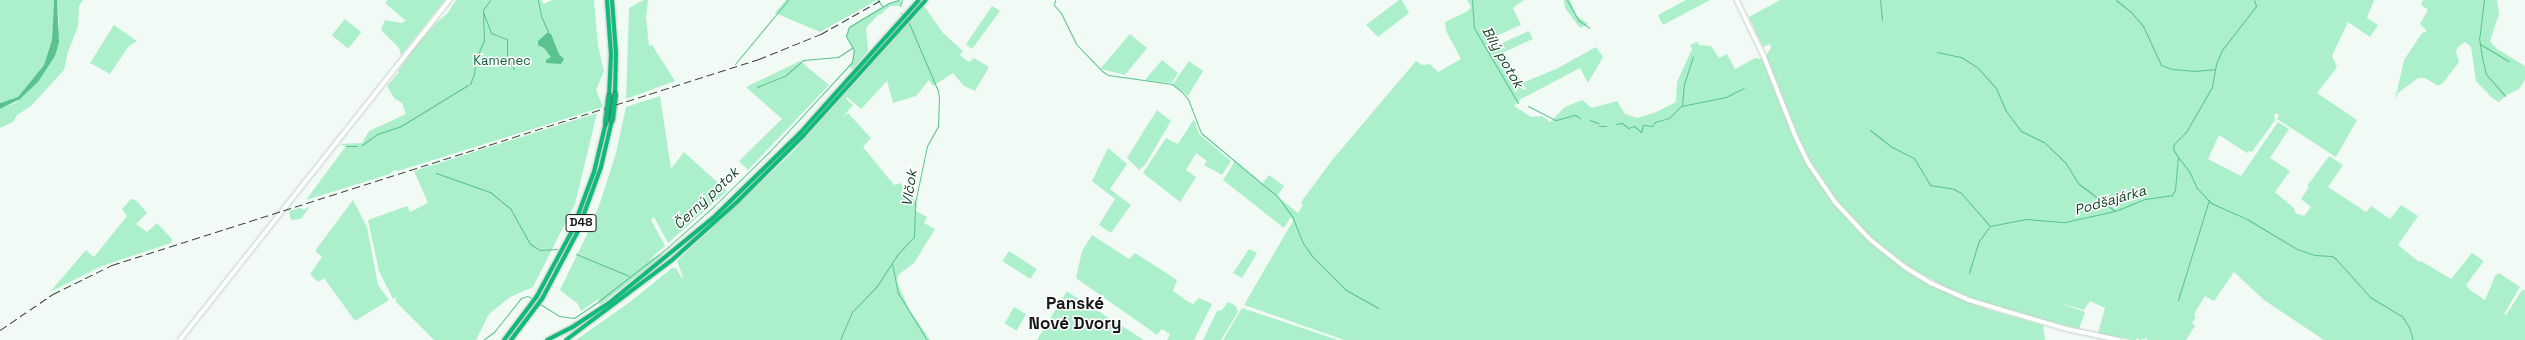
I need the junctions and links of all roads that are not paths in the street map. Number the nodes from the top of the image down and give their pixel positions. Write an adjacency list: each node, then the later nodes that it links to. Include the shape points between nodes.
1 (449, 0): 9 (main road)
2 (607, 0): 10 (highway, D48, bridge, via 611,54 609,96 606,122 594,172 562,253 532,304)
3 (612, 0): 11 (highway, D48, bridge, via 616,53 615,94 601,167 567,255 537,307)
4 (919, 0): 7 (highway, via 778,155)
5 (926, 0): 7 (highway, via 787,153 738,202)
6 (1737, 0): 14 (main road, via 1764,56 1796,137 1815,173 1836,203 1881,249 1931,283 1969,300 2067,329)
7 (674, 256): 8 (highway)
8 (669, 259): 12 (highway, via 609,303); 13 (highway)
9 (180, 340)
10 (504, 340)
11 (511, 340)
12 (547, 340)
13 (566, 340)
14 (2119, 340)

